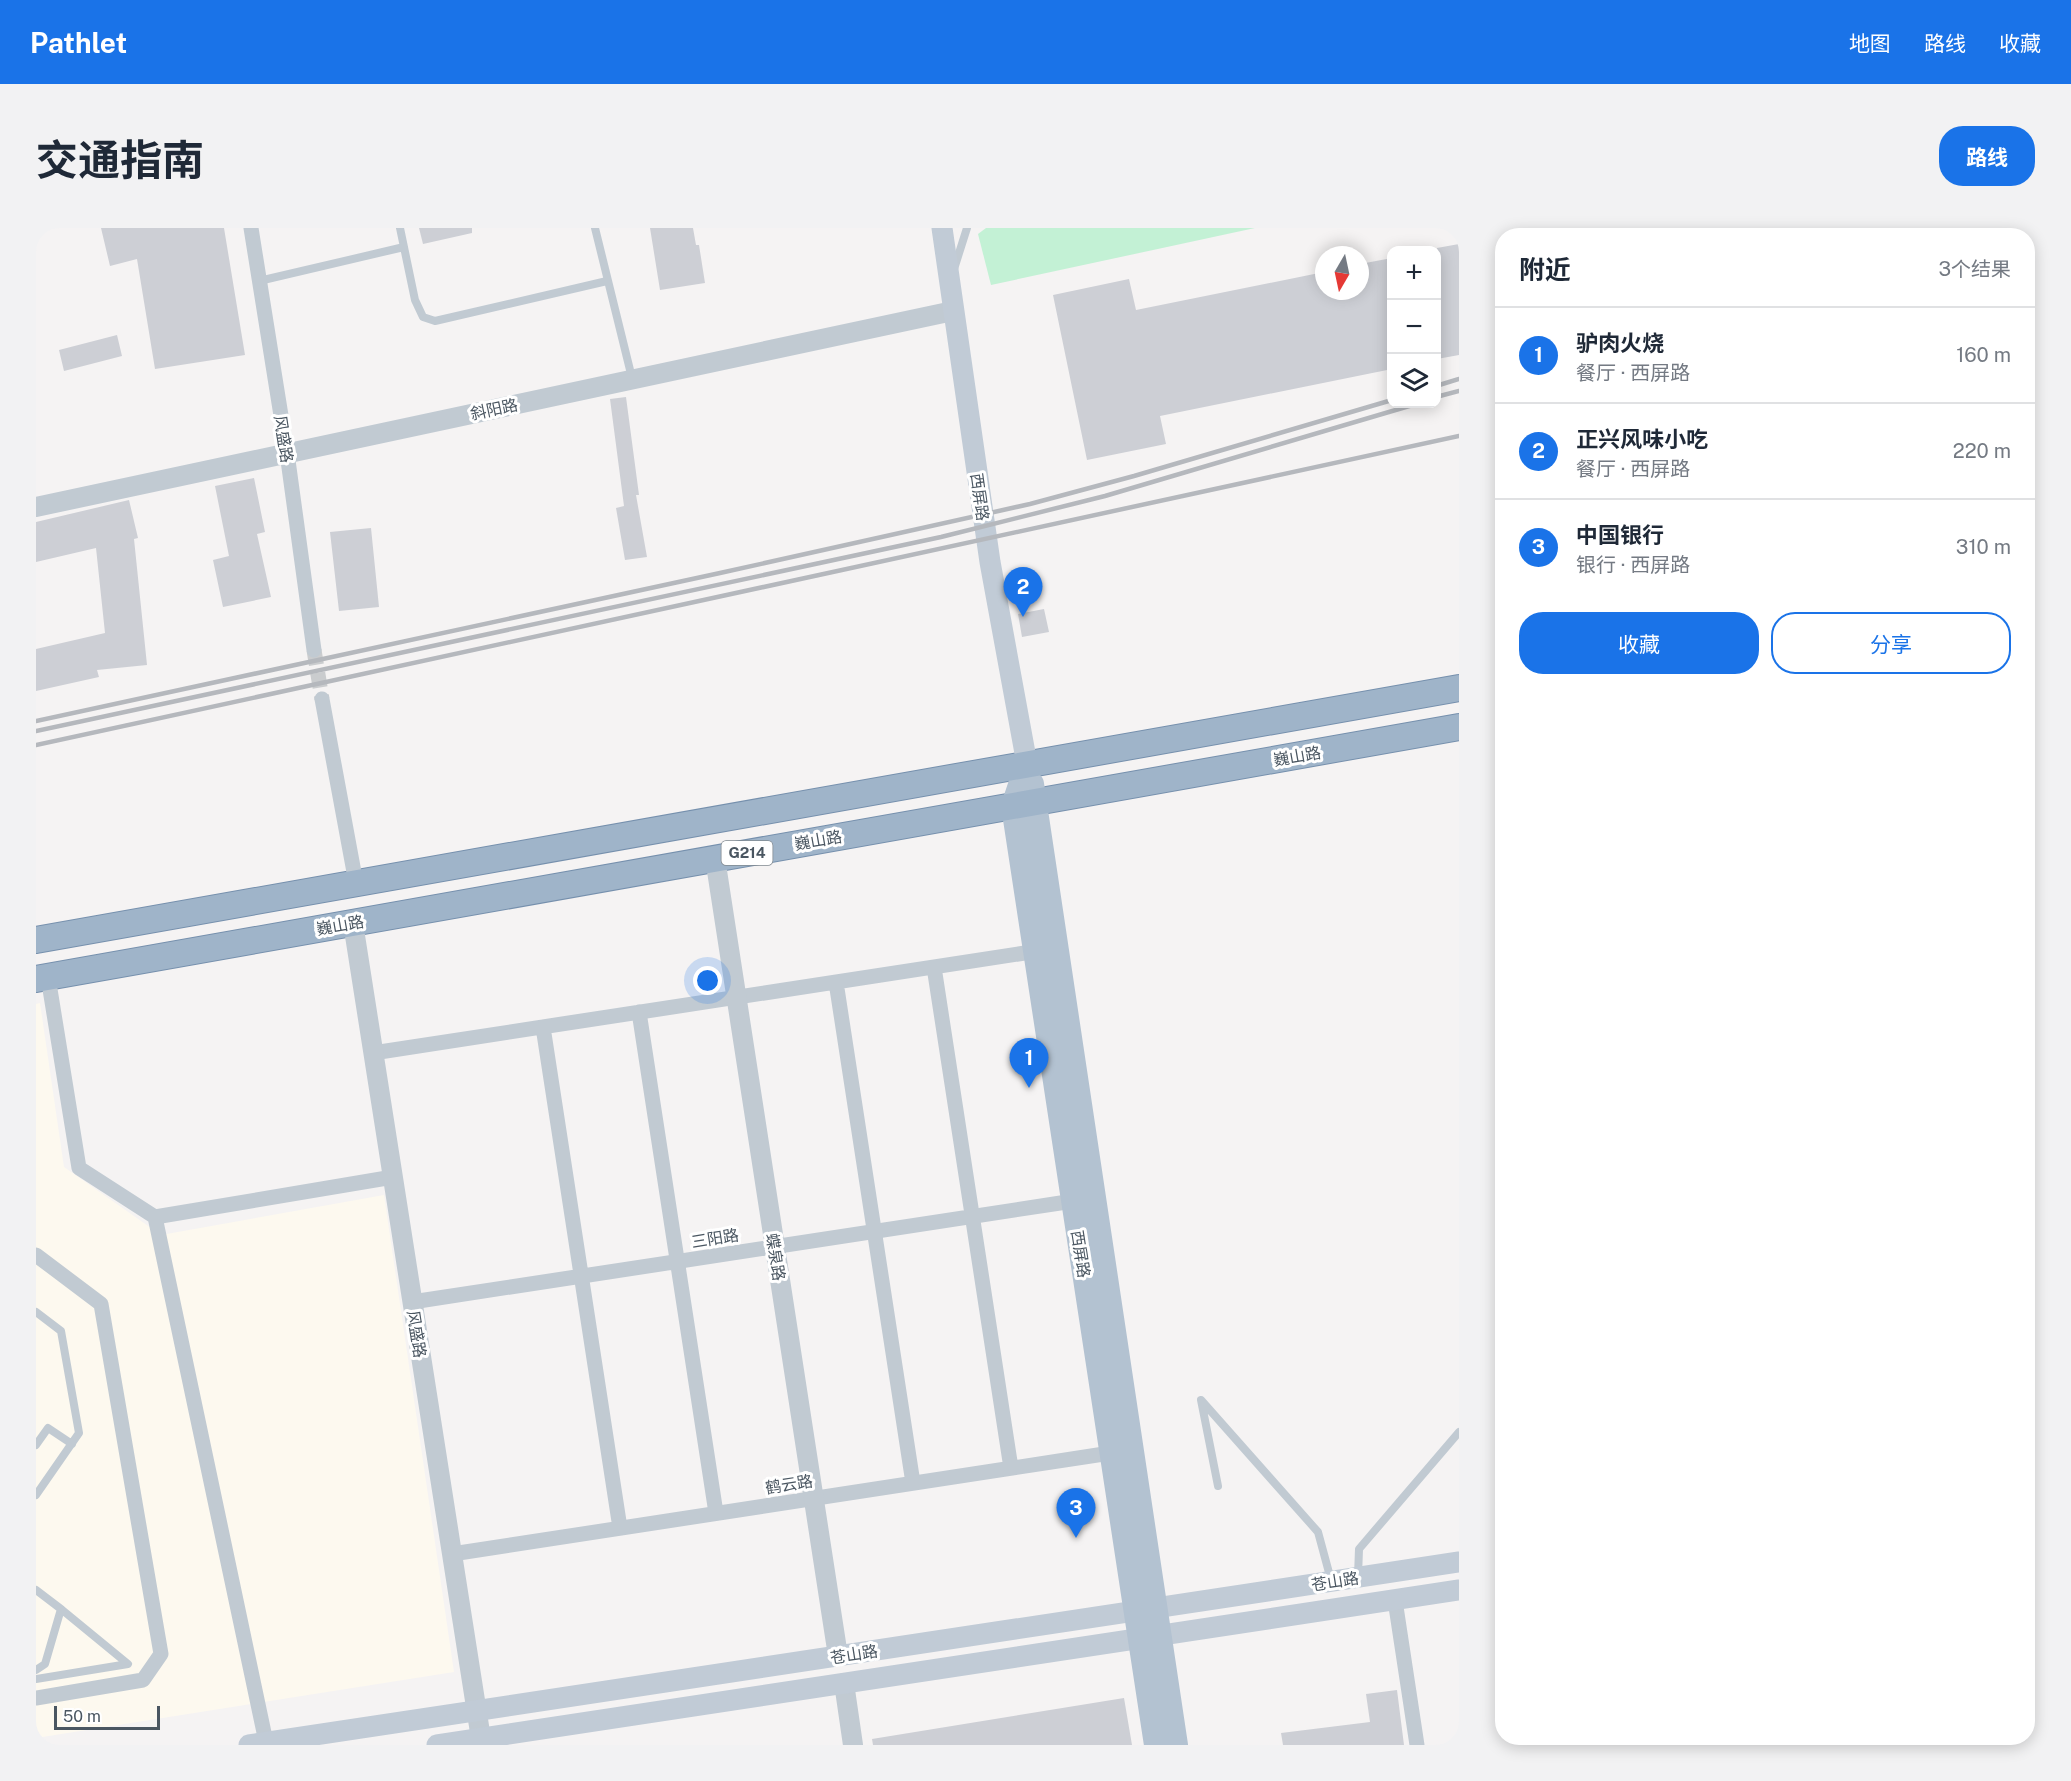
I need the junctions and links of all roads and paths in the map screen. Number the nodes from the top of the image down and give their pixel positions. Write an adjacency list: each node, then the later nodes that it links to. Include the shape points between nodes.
1 (251, 228): 7 (street, 风盛路)
2 (400, 228): 6 (lane)
3 (595, 228): 8 (lane)
4 (942, 228): 9 (main road, 西屏路)
5 (967, 228): 9 (lane)
6 (404, 248): 7 (lane); 8 (lane, via 423,317 435,321)
7 (259, 281): 12 (street, 风盛路)
8 (607, 281): 11 (lane)
9 (949, 284): 10 (main road, 西屏路)
10 (953, 311): 11 (street, 斜阳路); 18 (main road, 西屏路, via 990,562)
11 (633, 380): 12 (street, 斜阳路)
12 (286, 453): 13 (street, 斜阳路); 14 (street, 风盛路)
13 (36, 507)
14 (314, 650)
15 (1459, 688): 18 (highway, G214)
16 (322, 699): 21 (street)
17 (1459, 727): 19 (highway, 巍山路 / G214)
18 (1027, 764): 19 (main road, 西屏路); 21 (highway, G214)
19 (1024, 804): 20 (highway, 巍山路 / G214); 24 (main road, 西屏路)
20 (715, 858): 22 (highway, 巍山路 / G214); 28 (street, 蝶泉路)
21 (356, 884): 22 (highway); 23 (highway, G214)
22 (353, 923): 26 (highway, 巍山路 / G214); 31 (street, 风盛路)
23 (36, 940)
24 (1046, 950): 25 (street); 33 (main road, 西屏路)
25 (934, 967): 27 (street); 34 (street)
26 (42, 978): 35 (street, via 79,1168)
27 (836, 982): 28 (street); 36 (street)
28 (737, 998): 29 (street); 37 (street, 蝶泉路)
29 (639, 1012): 30 (street); 39 (street)
30 (543, 1027): 31 (street); 40 (street)
31 (373, 1053): 32 (street, 风盛路)
32 (393, 1176): 35 (street); 41 (street, 风盛路)
33 (1084, 1199): 34 (street, 三阳路); 46 (main road, 西屏路)
34 (972, 1216): 36 (street, 三阳路); 47 (street)
35 (155, 1217): 71 (street)
36 (874, 1232): 37 (street, 三阳路); 48 (street)
37 (775, 1247): 39 (street, 三阳路); 51 (street, 蝶泉路)
38 (36, 1255): 68 (street, via 101,1304 161,1654 143,1680)
39 (677, 1262): 40 (street, 三阳路); 52 (street)
40 (582, 1276): 41 (street, 三阳路); 53 (street)
41 (412, 1302): 54 (street, 风盛路)
42 (36, 1312): 44 (lane, via 61,1331 79,1433)
43 (1459, 1432): 56 (lane, via 1359,1549)
44 (72, 1444): 45 (lane, via 48,1428); 50 (lane)
45 (36, 1445)
46 (1122, 1451): 47 (street, 鹤云路); 62 (main road, 西屏路)
47 (1011, 1468): 48 (street, 鹤云路)
48 (913, 1483): 51 (street, 鹤云路)
49 (1218, 1486): 57 (lane, via 1201,1400 1318,1532)
50 (36, 1495)
51 (813, 1498): 52 (street, 鹤云路); 64 (street, 蝶泉路)
52 (716, 1513): 53 (street, 鹤云路)
53 (620, 1528): 54 (street, 鹤云路)
54 (452, 1554): 69 (street, 风盛路)
55 (1459, 1562): 56 (main road, 苍山路)
56 (1358, 1578): 57 (main road, 苍山路)
57 (1331, 1582): 62 (main road, 苍山路)
58 (36, 1590): 61 (lane)
59 (1459, 1590): 60 (main road, 苍山路)
60 (1395, 1600): 63 (main road, 苍山路); 76 (street)
61 (62, 1609): 65 (lane, via 45,1664); 66 (lane, via 128,1664)
62 (1146, 1610): 63 (main road, 西屏路); 64 (main road, 苍山路)
63 (1150, 1637): 67 (main road, 苍山路); 74 (main road, 西屏路); 75 (main road, 西屏路)
64 (838, 1656): 69 (main road, 苍山路)
65 (36, 1670)
66 (36, 1679)
67 (844, 1683): 70 (main road, 苍山路); 73 (street)
68 (36, 1698)
69 (477, 1711): 70 (street, 风盛路); 71 (main road, 苍山路)
70 (482, 1742): 72 (main road, 苍山路)
71 (257, 1744)
72 (437, 1745)
73 (853, 1745)
74 (1156, 1745)
75 (1176, 1745)
76 (1417, 1745)

